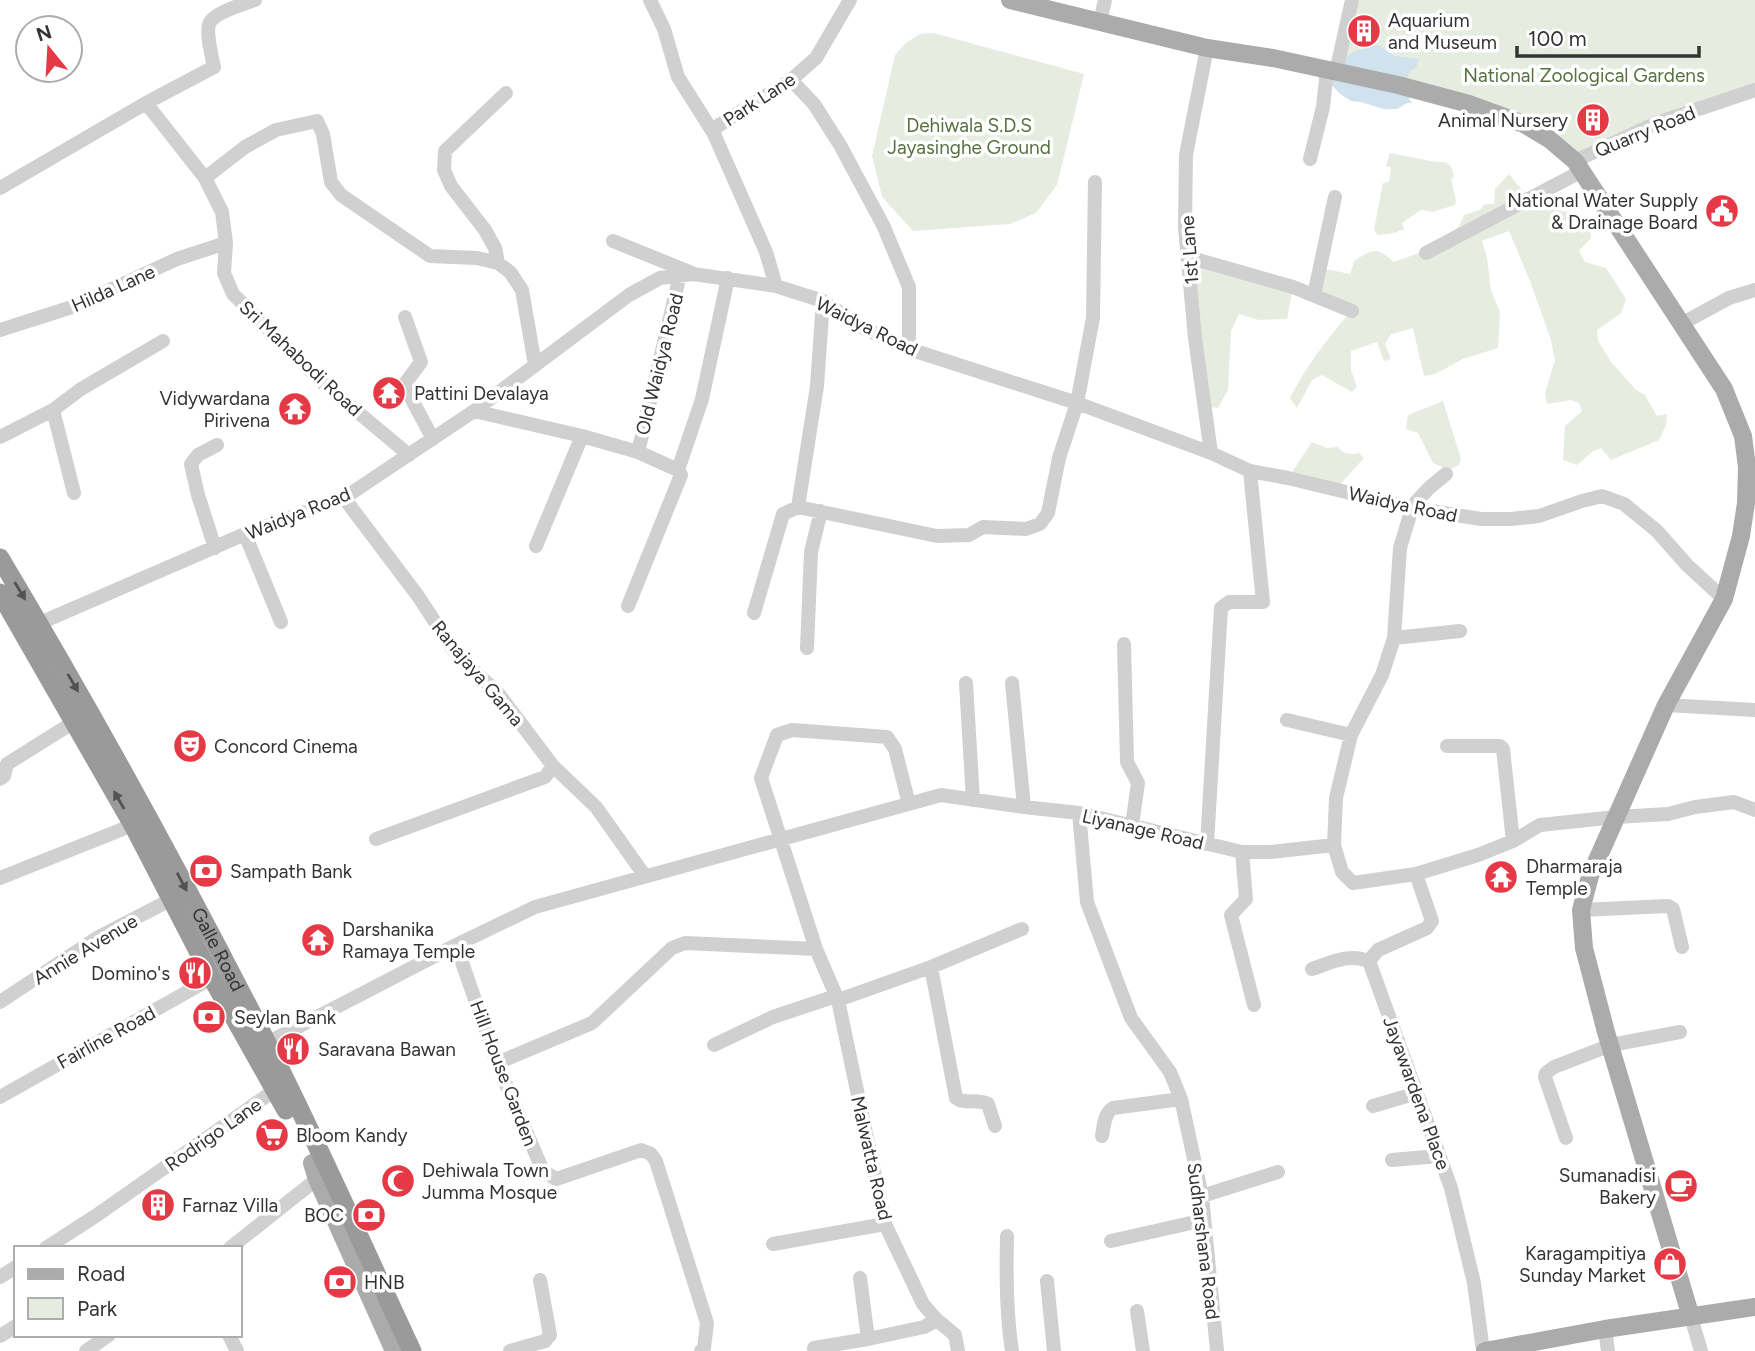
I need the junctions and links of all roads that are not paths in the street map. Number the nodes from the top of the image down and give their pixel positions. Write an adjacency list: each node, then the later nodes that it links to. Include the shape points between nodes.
1 (255, 0): 14 (street, via 217,15 209,23 214,67)
2 (650, 0): 15 (street, via 678,76)
3 (850, 0): 11 (street, Park Lane, via 816,58)
4 (1010, 0): 7 (main road)
5 (1105, 0): 8 (street)
6 (1352, 0): 10 (street)
7 (1032, 3): 8 (main road)
8 (1100, 22): 9 (main road)
9 (1207, 48): 10 (main road); 25 (street, 1st Lane, via 1186,155)
10 (1331, 71): 16 (street); 17 (main road, via 1469,104 1524,124 1549,139)
11 (791, 80): 15 (street, Park Lane, via 716,127); 38 (street, via 814,104 883,225 909,287)
12 (1755, 90): 17 (street, Quarry Road, via 1654,124)
13 (506, 93): 26 (street, via 446,151 443,170 485,230)
14 (146, 103): 18 (street, Sri Mahabodi Road); 20 (street)
15 (714, 134): 29 (street, Park Lane, via 766,252)
16 (1310, 159)
17 (1578, 166): 24 (street, Quarry Road); 35 (main road)
18 (205, 177): 23 (street, Sri Mahabodi Road, via 222,212); 26 (street, via 276,130 317,121 331,182 341,195 430,256)
19 (1095, 182): 40 (street, via 1093,318)
20 (0, 188)
21 (1335, 197): 31 (street)
22 (613, 241): 27 (street)
23 (226, 243): 36 (street, Hilda Lane, via 177,259 75,306); 49 (street, Sri Mahabodi Road, via 224,273 233,294 323,383)
24 (1426, 253)
25 (1188, 257): 31 (street); 48 (street, 1st Lane)
26 (498, 263): 39 (street, via 522,290)
27 (686, 274): 28 (street, Waidya Road); 39 (street, Waidya Road, via 660,278 629,295); 47 (street, Old Waidya Road)
28 (727, 278): 29 (street, Waidya Road); 50 (street, via 702,399)
29 (776, 286): 32 (street, Waidya Road)
30 (1755, 290): 35 (street, via 1729,298)
31 (1314, 295): 33 (street)
32 (823, 301): 38 (street, Waidya Road, via 863,328); 55 (street, via 817,386)
33 (1352, 311)
34 (405, 317): 45 (street, via 421,362 404,385)
35 (1681, 324): 63 (main road, via 1724,389 1743,436 1746,503)
36 (0, 330)
37 (163, 341): 41 (street)
38 (909, 349): 40 (street, Waidya Road)
39 (535, 365): 42 (street, Waidya Road)
40 (1077, 403): 48 (street, Waidya Road); 57 (street, via 1048,513 1040,524 1026,529 984,527 969,535 937,536)
41 (53, 410): 44 (street); 53 (street)
42 (474, 411): 43 (street, Old Waidya Road); 45 (street, Waidya Road)
43 (582, 436): 47 (street, Old Waidya Road); 59 (street)
44 (0, 437)
45 (433, 439): 49 (street, Waidya Road)
46 (217, 445): 60 (street, via 191,464)
47 (638, 452): 50 (street)
48 (1210, 453): 51 (street, Waidya Road)
49 (409, 455): 54 (street, Waidya Road)
50 (678, 470): 64 (street, via 681,475)
51 (1250, 471): 56 (street, Waidya Road); 93 (street, via 1263,602 1229,602 1221,608)
52 (1446, 474): 56 (street)
53 (75, 493)
54 (344, 498): 58 (street, Waidya Road); 80 (street, Ranajaya Gama, via 452,648 498,693)
55 (798, 507): 57 (street); 65 (street, via 783,514)
56 (1412, 508): 63 (street, Waidya Road, via 1511,519 1539,516 1602,496 1624,504 1657,531); 69 (street, via 1400,548)
57 (821, 511): 71 (street, via 811,552)
58 (245, 534): 60 (street, Waidya Road); 66 (street)
59 (536, 546)
60 (215, 548): 67 (street, Waidya Road)
61 (0, 558): 67 (highway, Galle Road, one-way to 67)
62 (0, 593): 67 (highway, Galle Road)
63 (1724, 599): 74 (main road)
64 (628, 606)
65 (754, 612)
66 (281, 622)
67 (30, 627): 77 (highway, Galle Road); 113 (highway, Galle Road, one-way to 113, via 111,751)
68 (1460, 631): 69 (street)
69 (1394, 638): 78 (street)
70 (1125, 643): 89 (street, via 1127,762 1138,783)
71 (807, 648)
72 (967, 683): 82 (street)
73 (1012, 683): 84 (street)
74 (1666, 705): 75 (street); 87 (main road)
75 (1755, 710)
76 (1287, 720): 78 (street)
77 (74, 722): 81 (street, via 7,764); 88 (highway, Galle Road, one-way to 77)
78 (1350, 735): 94 (street, via 1336,798)
79 (1447, 746): 92 (street, via 1503,749)
80 (553, 766): 90 (street, via 545,777); 97 (street, Ranajaya Gama, via 596,807)
81 (0, 779)
82 (973, 800): 83 (street, Liyanage Road, via 941,795); 84 (street, Liyanage Road)
83 (909, 804): 91 (street, Liyanage Road); 91 (street, Malwatta Road, via 895,749 887,737 792,730 777,735 761,778)
84 (1024, 807): 86 (street, Liyanage Road)
85 (1755, 810): 87 (street, via 1734,802 1668,814)
86 (1079, 813): 89 (street, Liyanage Road); 120 (street, Sudharshana Road, via 1087,902 1131,1018 1170,1072)
87 (1616, 817): 92 (street, via 1541,825); 100 (main road, via 1590,876)
88 (133, 825): 98 (street); 99 (highway, Galle Road)
89 (1132, 825): 93 (street, Liyanage Road)
90 (376, 839)
91 (780, 840): 97 (street, Liyanage Road); 104 (street, Malwatta Road)
92 (1513, 841): 96 (street)
93 (1207, 844): 95 (street, Liyanage Road)
94 (1334, 845): 95 (street, Liyanage Road); 96 (street, via 1342,872 1353,883)
95 (1242, 852): 111 (street, via 1246,899 1231,915)
96 (1416, 874): 105 (street, via 1432,921 1427,928 1378,950)
97 (645, 876): 102 (street, Liyanage Road, via 535,906)
98 (0, 878)
99 (172, 899): 108 (highway, Galle Road); 110 (street, Annie Avenue, via 97,938)
100 (1581, 910): 103 (street, via 1668,906 1673,909); 115 (main road, via 1584,948)
101 (1022, 929): 106 (street)
102 (456, 944): 113 (street, Liyanage Road); 116 (street, Hill House Garden)
103 (1682, 947)
104 (816, 949): 109 (street, Malwatta Road); 116 (street, via 685,943 672,948 592,1023)
105 (1369, 961): 107 (street, via 1351,957); 118 (street, Jayawardena Place)
106 (931, 967): 109 (street); 122 (street, via 956,1098 988,1104)
107 (1312, 969)
108 (212, 978): 117 (highway, Galle Road); 119 (street, Fairline Road)
109 (837, 998): 114 (street, via 773,1017); 132 (street, Malwatta Road)
110 (0, 1002)
111 (1254, 1005)
112 (1681, 1032): 115 (street)
113 (267, 1043): 127 (highway, Galle Road)
114 (714, 1045)
115 (1611, 1045): 124 (street, via 1546,1073); 143 (main road)
116 (497, 1063): 155 (street, Hill House Garden, via 543,1171 549,1175 556,1179 641,1150 656,1161 708,1323)
117 (275, 1090): 127 (highway, Galle Road); 136 (street, Rodrigo Lane)
118 (1418, 1093): 121 (street); 125 (street, Jayawardena Place)
119 (0, 1097)
120 (1181, 1099): 123 (street, via 1113,1108 1106,1115); 129 (street, Sudharshana Road)
121 (1373, 1106)
122 (995, 1126)
123 (1102, 1136)
124 (1566, 1138)
125 (1439, 1156): 126 (street); 161 (street, Jayawardena Place, via 1474,1283)
126 (1392, 1160)
127 (318, 1168): 130 (highway, Galle Road); 137 (street); 150 (main road); 153 (main road)
128 (1278, 1172): 129 (street)
129 (1202, 1196): 131 (street, Sudharshana Road)
130 (341, 1208): 151 (highway, Galle Road); 152 (highway, Galle Road)
131 (1204, 1220): 134 (street); 160 (street, Sudharshana Road)
132 (885, 1224): 135 (street); 144 (street, Malwatta Road, via 923,1304)
133 (1007, 1236): 157 (street)
134 (1111, 1241)
135 (773, 1244)
136 (49, 1246)
137 (232, 1246)
138 (860, 1278): 147 (street)
139 (540, 1280): 154 (street, via 550,1335 545,1341)
140 (1046, 1281): 158 (street)
141 (1755, 1307): 143 (main road)
142 (1137, 1311): 159 (street)
143 (1691, 1317): 145 (main road); 163 (street)
144 (937, 1320): 147 (street); 156 (street, Malwatta Road, via 955,1335)
145 (1605, 1329): 161 (main road); 162 (street)
146 (106, 1337): 149 (street)
147 (868, 1339): 148 (street)
148 (814, 1348)
149 (86, 1351)
150 (394, 1351)
151 (401, 1351)
152 (412, 1351)
153 (422, 1351)
154 (510, 1351)
155 (701, 1351)
156 (958, 1351)
157 (1012, 1351)
158 (1054, 1351)
159 (1143, 1351)
160 (1217, 1351)
161 (1484, 1351)
162 (1608, 1351)
163 (1701, 1351)

